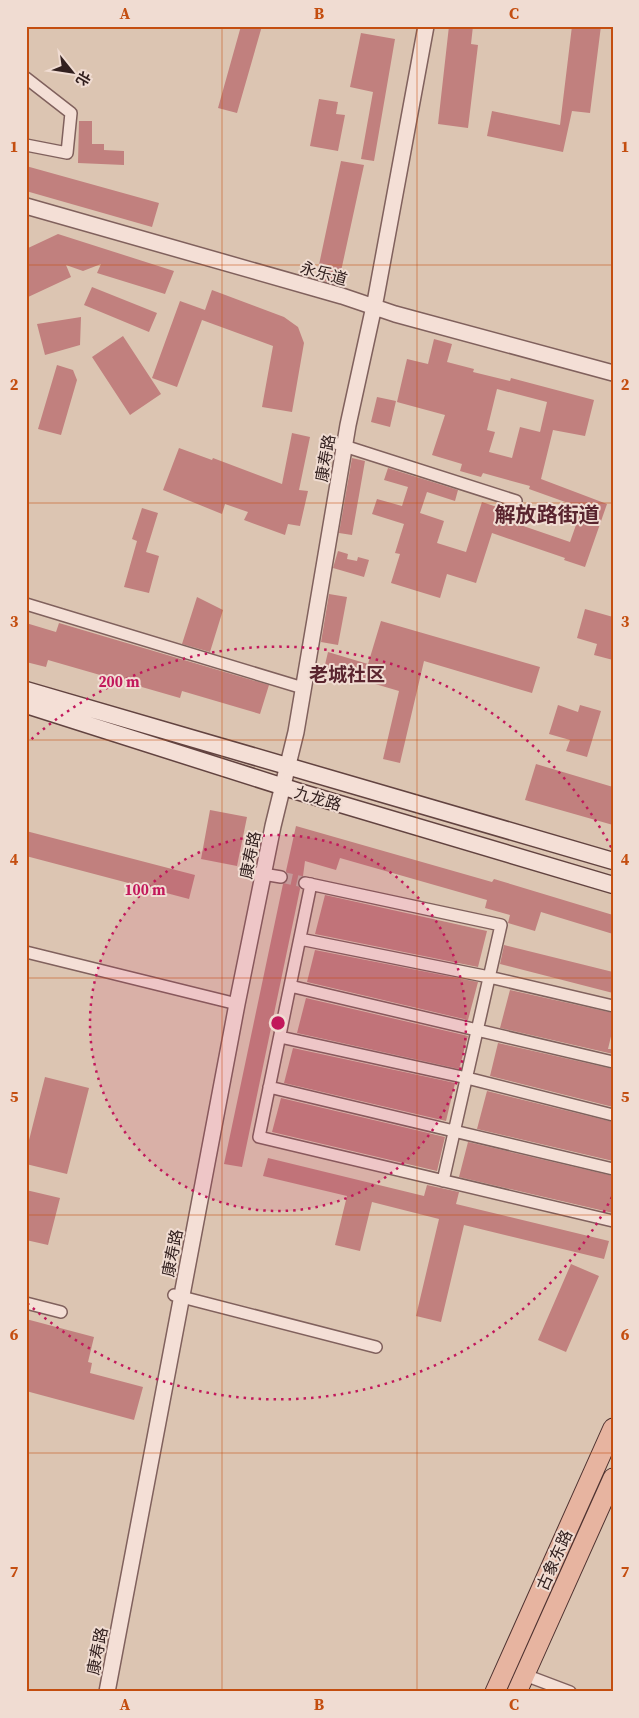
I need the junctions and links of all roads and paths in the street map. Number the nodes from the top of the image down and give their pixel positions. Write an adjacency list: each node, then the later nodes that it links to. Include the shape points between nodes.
1 (419, 26): 7 (street, 康寿路)
2 (426, 26): 7 (street, 康寿路)
3 (26, 78): 4 (street, via 71,113 67,153)
4 (26, 145)
5 (26, 206): 7 (street, 永乐道)
6 (26, 214): 7 (street, 永乐道)
7 (370, 310): 8 (street, 永乐道); 9 (street, 永乐道); 10 (street, 康寿路)
8 (613, 372)
9 (613, 380)
10 (341, 446): 11 (street); 13 (street, 康寿路)
11 (516, 501)
12 (26, 604): 13 (street)
13 (300, 687): 16 (street, 康寿路)
14 (26, 690): 16 (main road, 九龙路)
15 (26, 704): 17 (main road, 九龙路)
16 (284, 766): 17 (street, 康寿路); 18 (main road, 九龙路)
17 (279, 786): 19 (street, 康寿路); 21 (main road, 九龙路)
18 (613, 861)
19 (260, 874): 20 (street); 26 (street, 康寿路)
20 (281, 877)
21 (613, 885)
22 (300, 939): 24 (street); 24 (street, via 307,883 501,925); 25 (street)
23 (26, 952): 26 (street)
24 (489, 977): 27 (street); 28 (street)
25 (290, 986): 28 (street); 29 (street)
26 (234, 1003): 38 (street, 康寿路)
27 (613, 1006)
28 (477, 1030): 30 (street); 31 (street)
29 (280, 1037): 31 (street); 32 (street)
30 (613, 1062)
31 (467, 1078): 33 (street); 34 (street)
32 (269, 1088): 34 (street); 36 (street, via 259,1137)
33 (613, 1116)
34 (454, 1132): 35 (street); 36 (street)
35 (613, 1169)
36 (443, 1181): 37 (street)
37 (613, 1221)
38 (178, 1296): 41 (street); 45 (street, 康寿路); 46 (street, 康寿路)
39 (26, 1303): 40 (street)
40 (61, 1312)
41 (376, 1347)
42 (613, 1428): 47 (main road, 古象东路)
43 (613, 1478): 44 (main road, 古象东路)
44 (521, 1683): 48 (street)
45 (100, 1692)
46 (107, 1692)
47 (496, 1692)
48 (570, 1692)

